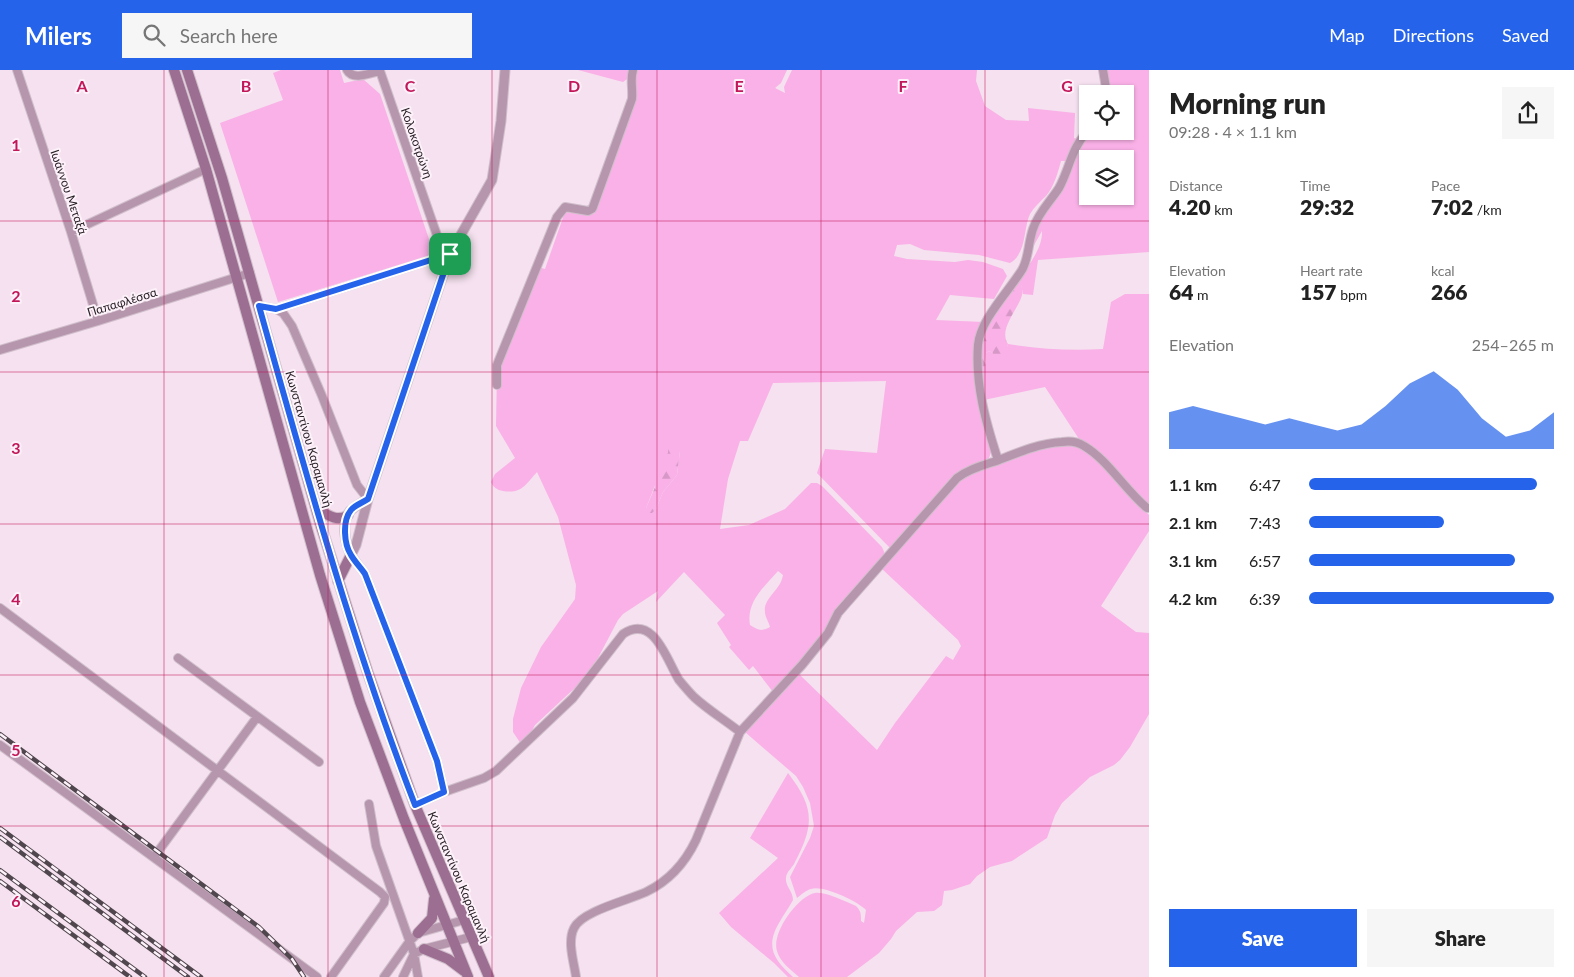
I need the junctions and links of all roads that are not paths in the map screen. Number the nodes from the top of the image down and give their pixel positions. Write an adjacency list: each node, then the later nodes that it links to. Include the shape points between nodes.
1 (17, 70): 12 (street, Ιωάννου Μεταξά)
2 (174, 70): 11 (main road, Κωνσταντίνου Καραμανλή)
3 (187, 70): 14 (main road, Κωνσταντίνου Καραμανλή)
4 (347, 70): 8 (street, Κολοκοτρώνη, via 353,76)
5 (505, 70): 13 (street, via 492,180)
6 (633, 70): 20 (street, via 630,80 634,88 632,99 592,209 565,207 558,217 497,365)
7 (1103, 70): 9 (street)
8 (382, 71): 13 (street, Κολοκοτρώνη, via 440,244)
9 (1106, 85)
10 (1080, 140): 21 (street, via 1060,186 1036,219 1023,268 986,322 979,339 980,395)
11 (206, 169): 12 (street); 15 (main road, Κωνσταντίνου Καραμανλή)
12 (71, 232): 18 (street, Ιωάννου Μεταξά)
13 (450, 254): 17 (street); 22 (street)
14 (250, 273): 15 (street, Παπαφλέσσα); 16 (main road, Κωνσταντίνου Καραμανλή)
15 (236, 277): 18 (street, Παπαφλέσσα); 39 (main road, Κωνσταντίνου Καραμανλή, via 339,634 378,752)
16 (259, 306): 17 (street); 23 (main road, Κωνσταντίνου Καραμανλή)
17 (276, 309): 22 (street, via 292,326 357,485)
18 (98, 321): 19 (street, Παπαφλέσσα)
19 (0, 350)
20 (497, 385)
21 (998, 460): 24 (street, via 1038,446 1061,442 1079,444 1100,458 1134,497); 31 (street, via 969,470 949,487 838,613 828,633 802,665)
22 (368, 499): 25 (street, via 355,506); 26 (street)
23 (316, 508): 25 (main road, via 335,518); 27 (main road, Κωνσταντίνου Καραμανλή)
24 (1149, 508)
25 (348, 515): 26 (street, via 345,538)
26 (351, 555): 27 (main road); 35 (street, via 365,574 437,761)
27 (338, 581): 37 (main road, Κωνσταντίνου Καραμανλή)
28 (0, 608): 34 (street)
29 (178, 658): 30 (street)
30 (257, 717): 33 (street); 34 (street)
31 (740, 732): 35 (street, via 690,692 654,637 646,631 634,629 623,634 573,698 496,771); 55 (street, via 691,851 676,871 645,893 593,913 576,924 571,945)
32 (0, 744): 38 (street)
33 (319, 762)
34 (217, 770): 38 (street); 50 (street, via 385,897)
35 (444, 792): 37 (street)
36 (369, 804): 45 (street, via 376,846)
37 (415, 805): 40 (main road, Κωνσταντίνου Καραμανλή)
38 (154, 857): 49 (street)
39 (434, 894): 41 (main road, Κωνσταντίνου Καραμανλή); 42 (main road, via 432,918)
40 (464, 920): 41 (street); 43 (main road, Κωνσταντίνου Καραμανλή)
41 (447, 924): 42 (street); 44 (main road, Κωνσταντίνου Καραμανλή)
42 (418, 934): 45 (street)
43 (470, 937): 44 (street); 54 (main road, Κωνσταντίνου Καραμανλή)
44 (454, 940): 46 (street); 48 (main road, Κωνσταντίνου Καραμανλή)
45 (409, 942): 47 (street); 51 (street)
46 (424, 949): 47 (street); 48 (main road, via 448,959)
47 (414, 954): 52 (street); 53 (street)
48 (467, 975)
49 (317, 977)
50 (331, 977)
51 (384, 977)
52 (403, 977)
53 (418, 977)
54 (489, 977)
55 (576, 977)

